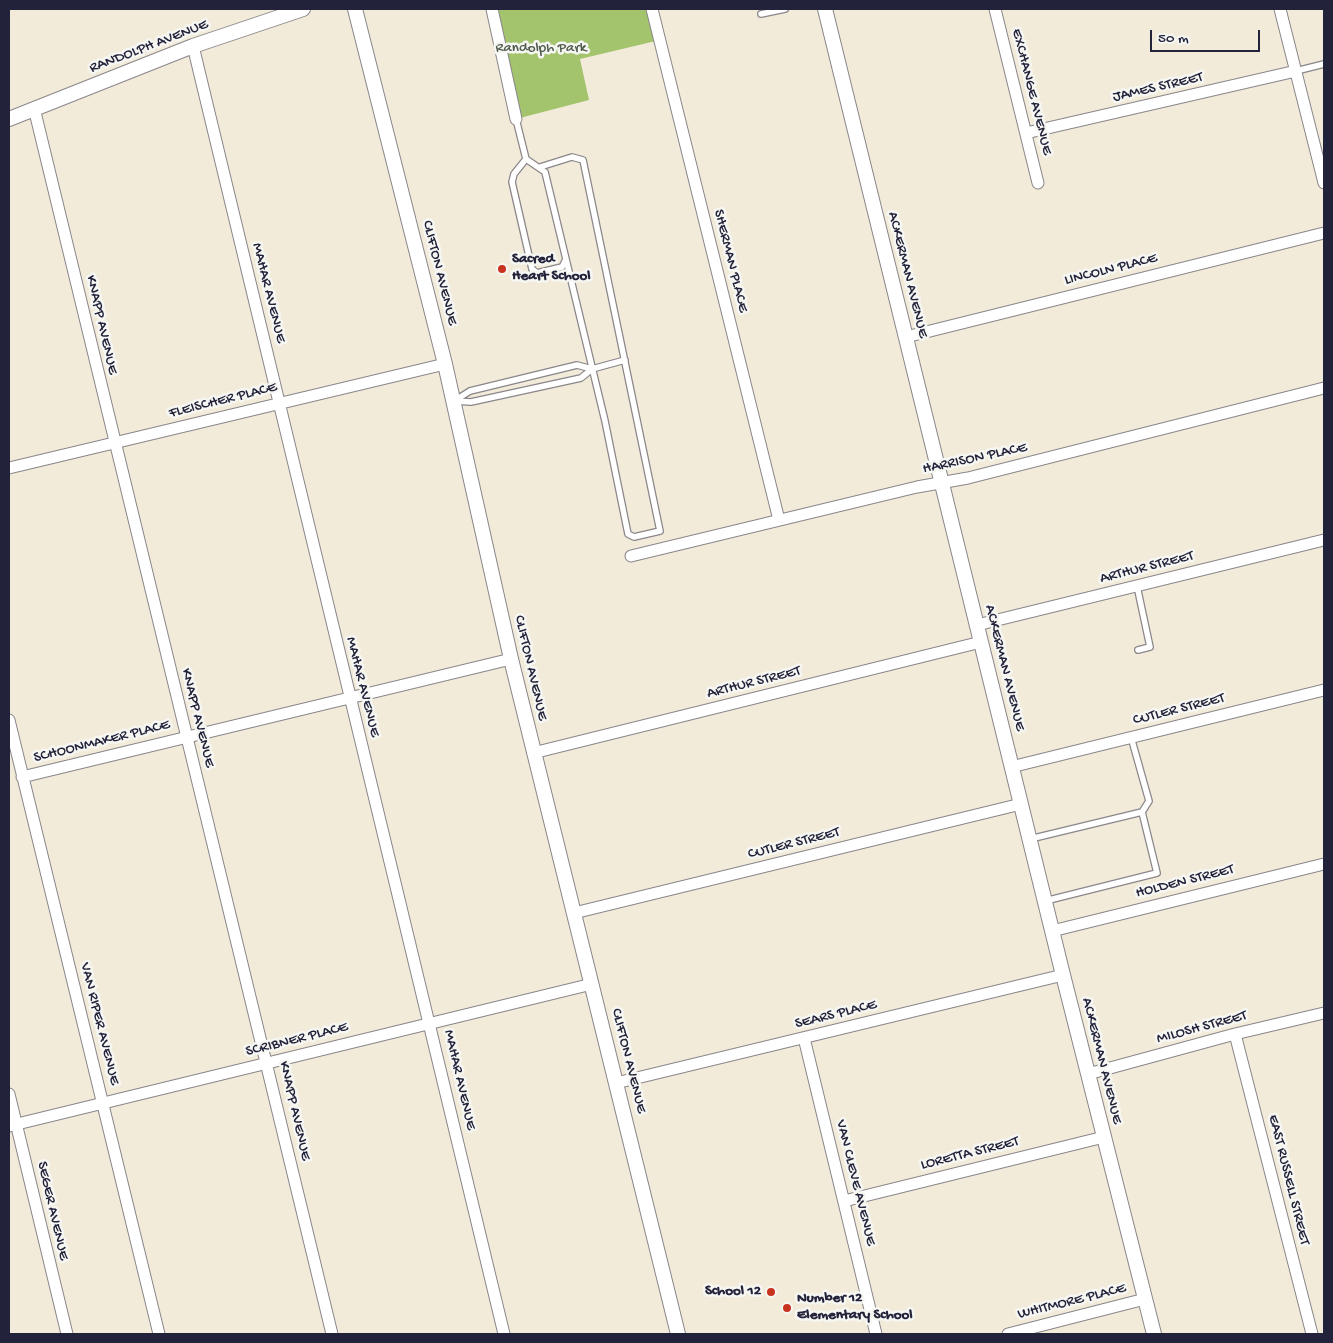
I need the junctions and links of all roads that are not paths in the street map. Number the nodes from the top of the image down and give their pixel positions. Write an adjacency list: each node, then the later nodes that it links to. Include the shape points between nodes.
1 (303, 9): 10 (street, RANDOLPH AVENUE)
2 (355, 9): 25 (street, CLIFTON AVENUE)
3 (492, 9): 14 (street)
4 (652, 9): 33 (street, SHERMAN PLACE)
5 (785, 9): 9 (lane)
6 (825, 9): 23 (street, ACKERMAN AVENUE)
7 (995, 9): 16 (street, EXCHANGE AVENUE)
8 (1280, 9): 12 (street)
9 (761, 14)
10 (193, 46): 13 (street, RANDOLPH AVENUE); 29 (street, MAHAR AVENUE)
11 (1324, 64): 12 (lane)
12 (1296, 71): 16 (street, JAMES STREET); 19 (street)
13 (34, 108): 15 (street, RANDOLPH AVENUE); 30 (street, KNAPP AVENUE)
14 (516, 118): 17 (lane)
15 (9, 119)
16 (1026, 133): 20 (street, EXCHANGE AVENUE)
17 (526, 159): 18 (lane); 22 (lane, via 512,182 532,269 537,273 546,271 562,267)
18 (540, 166): 22 (lane, via 545,172); 24 (lane, via 572,157 584,160)
19 (1324, 183)
20 (1038, 184)
21 (1324, 234): 23 (street, LINCOLN PLACE)
22 (566, 261): 26 (lane)
23 (906, 337): 32 (street, ACKERMAN AVENUE)
24 (625, 360): 26 (lane); 26 (lane, via 660,530 634,537 628,534)
25 (445, 364): 28 (street, CLIFTON AVENUE); 29 (street, FLEISCHER PLACE)
26 (592, 369): 28 (lane, via 581,378 471,402); 28 (lane, via 577,365 470,391)
27 (1324, 388): 32 (street, HARRISON PLACE)
28 (454, 401): 40 (street, CLIFTON AVENUE)
29 (279, 403): 30 (street, FLEISCHER PLACE); 42 (street, MAHAR AVENUE)
30 (114, 443): 31 (street, FLEISCHER PLACE); 44 (street, KNAPP AVENUE)
31 (9, 468)
32 (942, 482): 33 (street, HARRISON PLACE); 37 (street, ACKERMAN AVENUE)
33 (779, 520): 35 (street, HARRISON PLACE)
34 (1324, 540): 36 (street, ARTHUR STREET)
35 (631, 556)
36 (1137, 586): 37 (street, ARTHUR STREET); 39 (lane, via 1150,647)
37 (977, 625): 38 (street, ACKERMAN AVENUE)
38 (981, 642): 46 (street, ARTHUR STREET); 47 (street, ACKERMAN AVENUE)
39 (1138, 650)
40 (510, 659): 42 (street, SCHOONMAKER PLACE); 46 (street, CLIFTON AVENUE)
41 (1324, 690): 45 (street, CUTLER STREET)
42 (349, 697): 44 (street, SCHOONMAKER PLACE); 59 (street, MAHAR AVENUE)
43 (9, 720): 48 (street, VAN RIPER AVENUE)
44 (186, 737): 48 (street, SCHOONMAKER PLACE); 62 (street, KNAPP AVENUE)
45 (1131, 737): 47 (street, CUTLER STREET); 50 (lane, via 1149,801)
46 (533, 753): 54 (street, CLIFTON AVENUE)
47 (1012, 767): 49 (street, ACKERMAN AVENUE)
48 (22, 777): 66 (street, VAN RIPER AVENUE)
49 (1021, 804): 51 (street, ACKERMAN AVENUE); 54 (street, CUTLER STREET)
50 (1142, 812): 51 (lane); 53 (lane, via 1157,873)
51 (1030, 839): 53 (street, ACKERMAN AVENUE)
52 (1324, 864): 55 (street, HOLDEN STREET)
53 (1045, 901): 55 (street, ACKERMAN AVENUE)
54 (574, 913): 57 (street, CLIFTON AVENUE)
55 (1052, 931): 56 (street, ACKERMAN AVENUE)
56 (1063, 976): 61 (street, SEARS PLACE); 63 (street, ACKERMAN AVENUE)
57 (592, 984): 59 (street, SCRIBNER PLACE); 64 (street, CLIFTON AVENUE)
58 (1324, 1013): 60 (street, MILOSH STREET)
59 (430, 1022): 62 (street, SCRIBNER PLACE); 74 (street, MAHAR AVENUE)
60 (1235, 1034): 63 (street, MILOSH STREET); 79 (street, EAST RUSSELL STREET)
61 (804, 1038): 64 (street, SEARS PLACE); 69 (street, VAN CLEVE AVENUE)
62 (267, 1062): 66 (street, SCRIBNER PLACE); 73 (street, KNAPP AVENUE)
63 (1088, 1074): 68 (street, ACKERMAN AVENUE)
64 (616, 1083): 75 (street, CLIFTON AVENUE)
65 (9, 1094): 67 (street, SEGER AVENUE)
66 (103, 1103): 67 (street, SCRIBNER PLACE); 72 (street, VAN RIPER AVENUE)
67 (12, 1125): 71 (street, SEGER AVENUE)
68 (1104, 1137): 69 (street, LORETTA STREET); 70 (street, ACKERMAN AVENUE)
69 (844, 1201): 76 (street, VAN CLEVE AVENUE)
70 (1145, 1299): 77 (street, WHITMORE PLACE); 78 (street, ACKERMAN AVENUE)
71 (66, 1334)
72 (159, 1334)
73 (332, 1334)
74 (504, 1334)
75 (678, 1334)
76 (876, 1334)
77 (1008, 1334)
78 (1154, 1334)
79 (1312, 1334)

